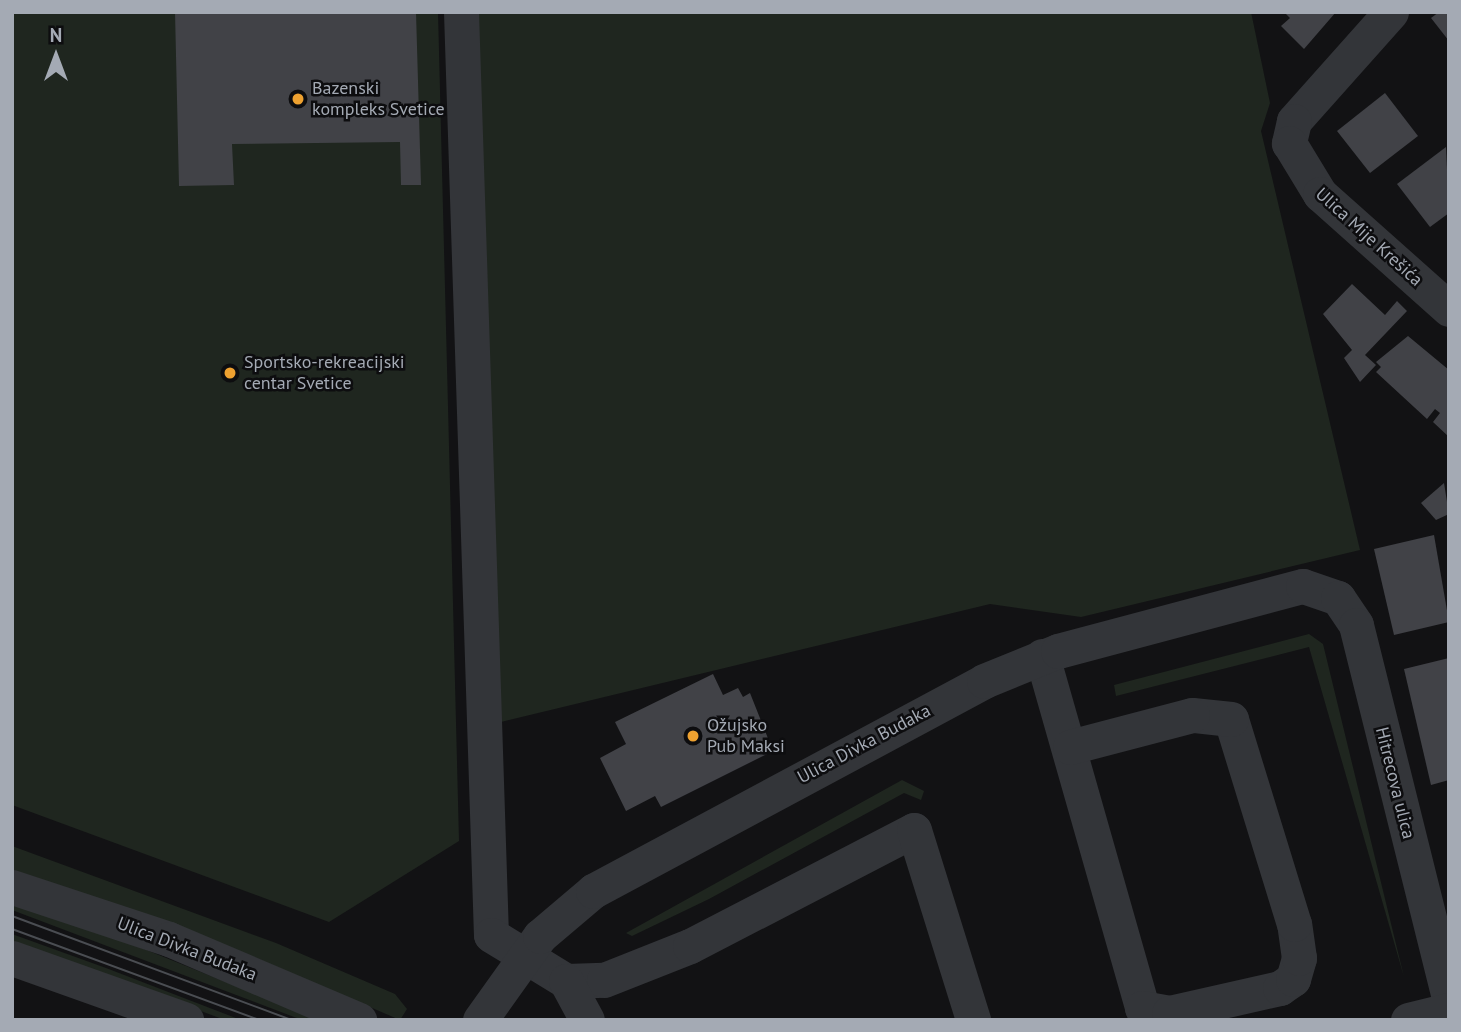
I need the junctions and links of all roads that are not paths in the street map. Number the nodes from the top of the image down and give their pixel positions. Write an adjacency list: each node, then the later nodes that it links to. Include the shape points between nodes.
1 (461, 12): 9 (street, via 487,880 491,935)
2 (1391, 12): 3 (street, Ulica Mije Krešića, via 1294,121 1289,143 1294,159 1320,194)
3 (1449, 309)
4 (1315, 586): 5 (street, Ulica Divka Budaka); 12 (street, Hitrecova ulica, via 1338,598 1356,625)
5 (1042, 656): 6 (street); 9 (street, Ulica Divka Budaka, via 984,681 593,891)
6 (1070, 747): 6 (street, via 1142,1008 1169,1013 1280,988 1293,979 1299,958 1294,924 1231,719 1192,715)
7 (12, 887): 15 (street, Ulica Divka Budaka, via 169,939)
8 (12, 958): 14 (street)
9 (521, 958): 11 (street); 16 (street, Ulica Divka Budaka)
10 (604, 980): 11 (street); 18 (street); 19 (street, via 690,946 914,830)
11 (566, 981): 17 (street)
12 (1449, 998)
13 (1449, 1010): 20 (street)
14 (186, 1020)
15 (359, 1020)
16 (480, 1020)
17 (587, 1020)
18 (595, 1020)
19 (972, 1020)
20 (1408, 1020)

